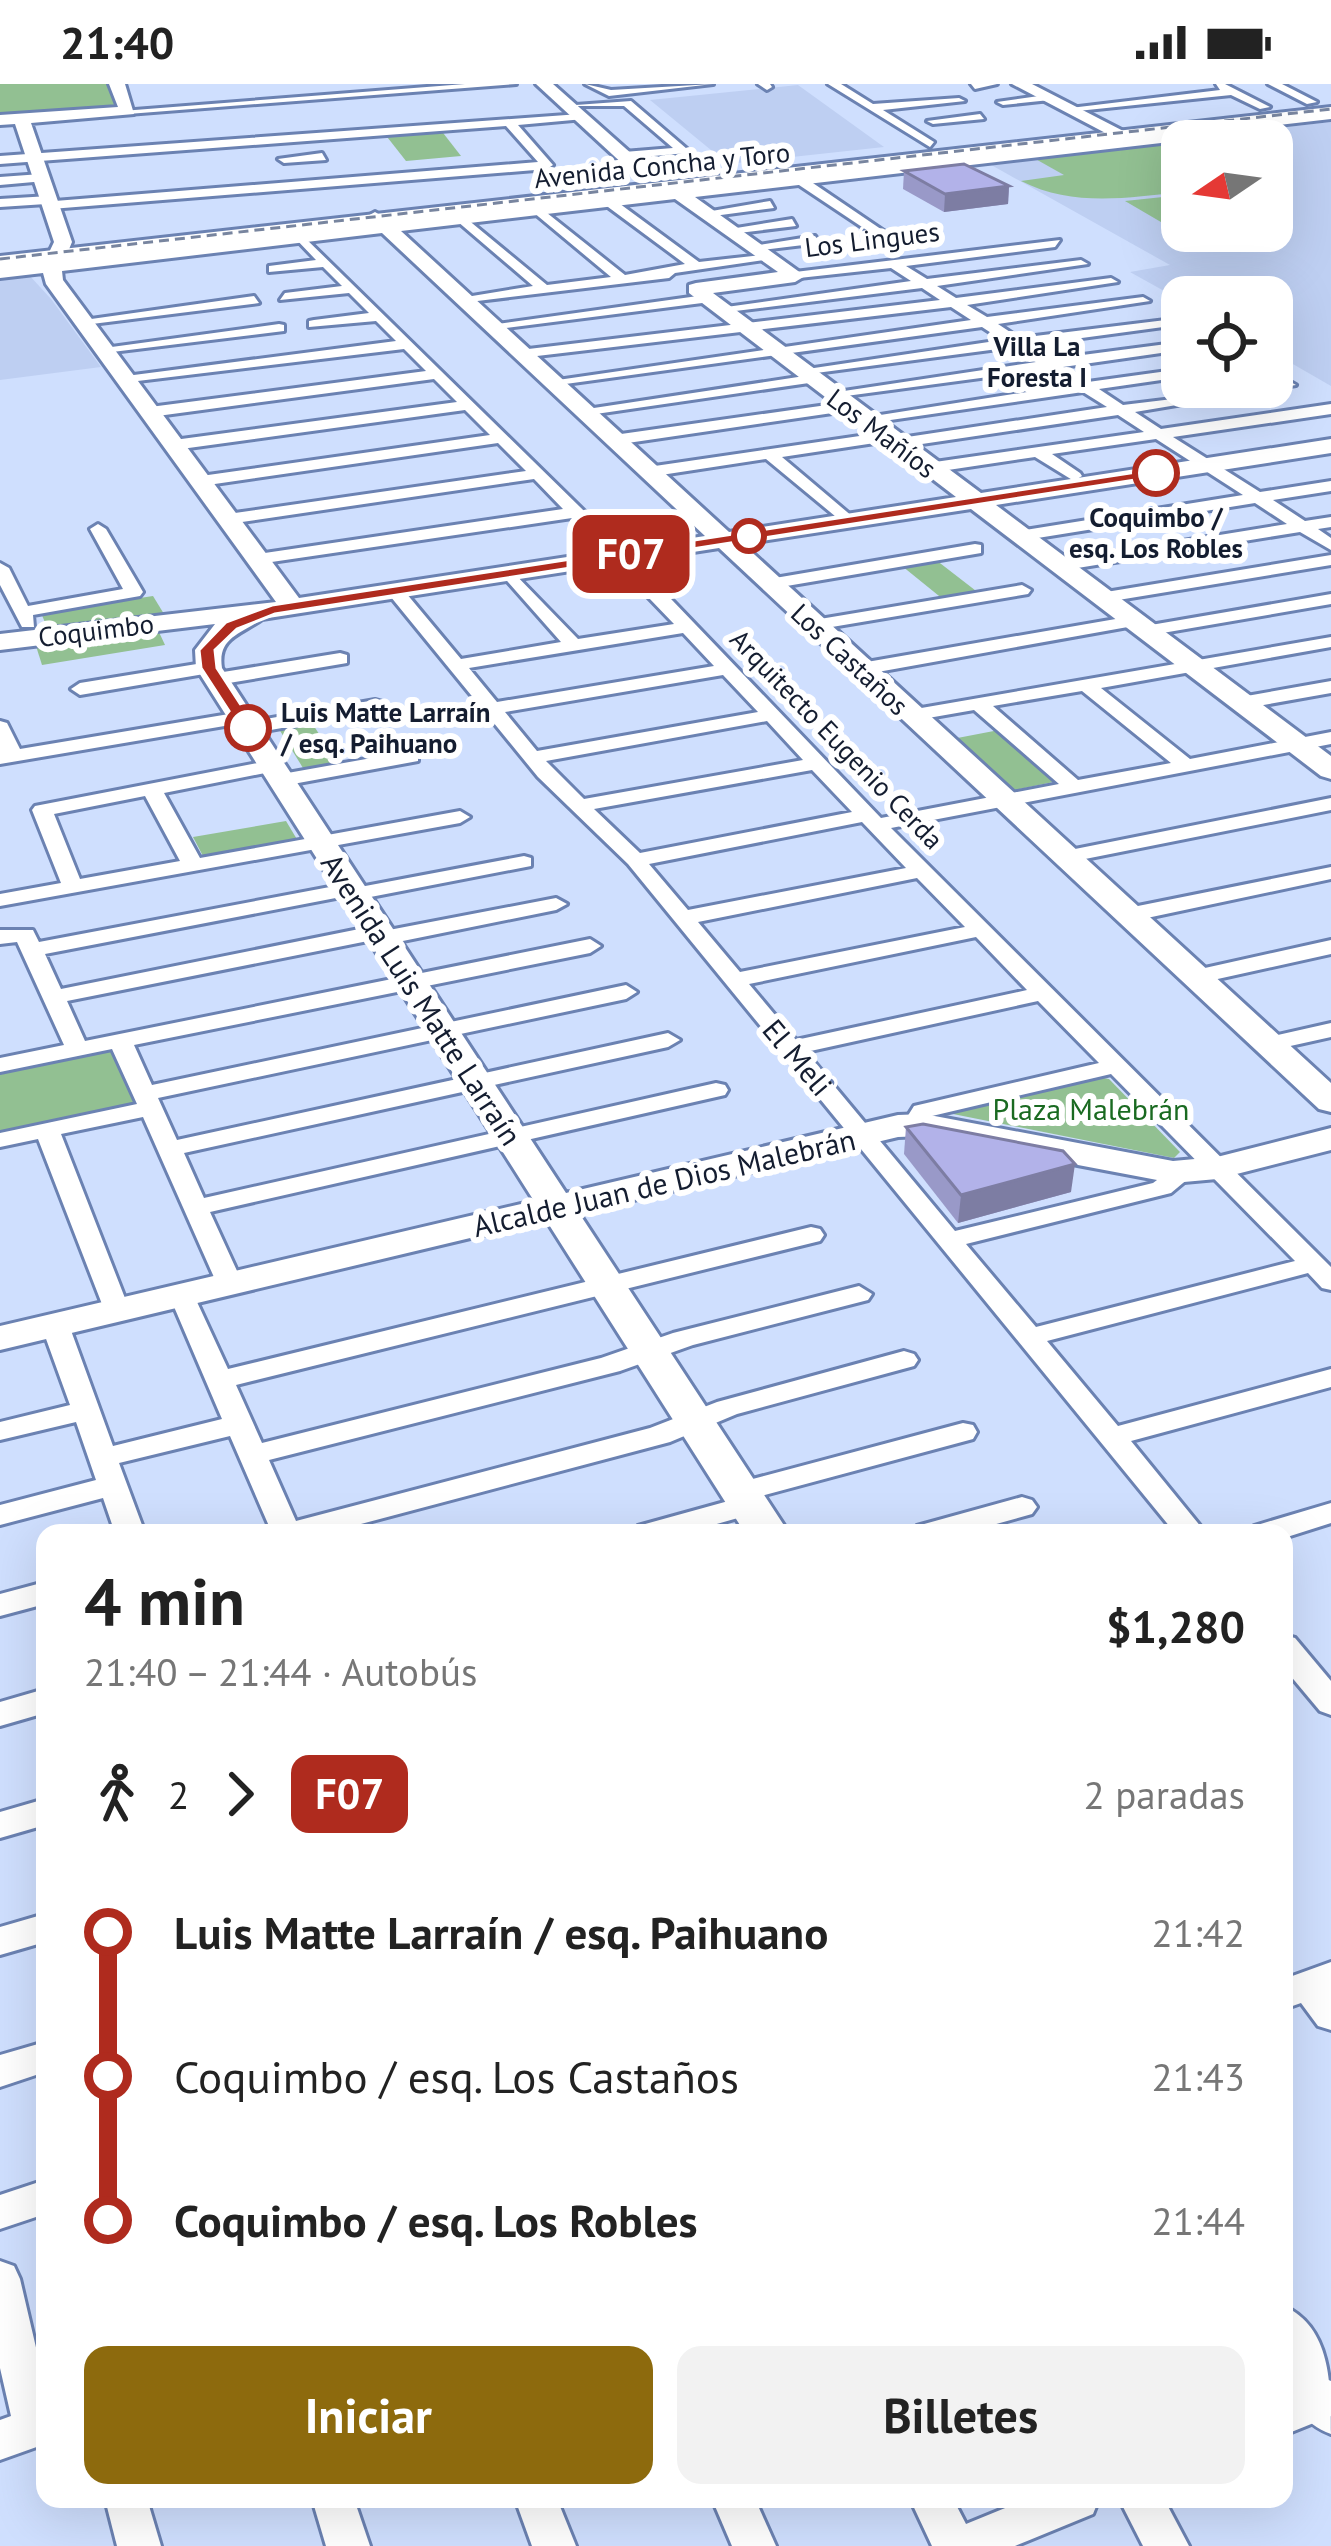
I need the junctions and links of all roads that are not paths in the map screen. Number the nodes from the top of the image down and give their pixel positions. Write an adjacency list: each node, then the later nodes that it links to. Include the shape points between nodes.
1 (117, 84): 20 (street)
2 (511, 84): 20 (street)
3 (544, 84): 22 (street)
4 (590, 84): 5 (street, via 605,93)
5 (708, 84)
6 (833, 84): 13 (street)
7 (992, 84): 11 (street)
8 (1020, 84): 16 (street)
9 (1216, 84): 15 (street)
10 (1274, 84): 21 (street)
11 (975, 86)
12 (867, 91): 13 (street)
13 (845, 92): 19 (street)
14 (1076, 92): 16 (street)
15 (1232, 92): 23 (street); 24 (street)
16 (1043, 96): 18 (street); 23 (street)
17 (959, 101): 19 (street)
18 (1003, 102)
19 (868, 108): 29 (street)
20 (128, 111): 26 (street)
21 (1324, 111): 24 (main road); 41 (street, Avenida Concha y Toro)
22 (574, 112): 28 (street); 43 (street); 43 (street, via 627,103 683,151)
23 (1066, 113): 30 (street)
24 (1259, 114): 30 (main road, Avenida Concha y Toro); 34 (main road, Avenida Concha y Toro)
25 (980, 117): 29 (street)
26 (21, 118): 27 (street); 45 (street)
27 (0, 120)
28 (510, 122): 31 (street); 52 (street, via 545,166)
29 (893, 124): 36 (street)
30 (1102, 125): 34 (street); 36 (main road, Avenida Concha y Toro)
31 (442, 128): 32 (street); 35 (street)
32 (375, 132): 33 (street); 39 (street)
33 (309, 137): 37 (street); 44 (street)
34 (1125, 137): 38 (main road, Avenida Concha y Toro)
35 (456, 144)
36 (932, 144): 42 (main road); 53 (main road, Avenida Concha y Toro)
37 (201, 145): 40 (street); 49 (street)
38 (1060, 145): 41 (main road); 42 (main road, Avenida Concha y Toro)
39 (388, 148)
40 (123, 151): 45 (street); 51 (street)
41 (1025, 154): 57 (street, Avenida Concha y Toro)
42 (969, 155): 67 (main road, Avenida Concha y Toro)
43 (623, 156): 53 (street)
44 (322, 157): 47 (street); 60 (street)
45 (34, 158): 48 (street); 55 (street)
46 (468, 158): 52 (street)
47 (284, 159)
48 (0, 160)
49 (210, 162)
50 (399, 163): 56 (street)
51 (130, 168)
52 (480, 172): 56 (street)
53 (645, 176): 71 (main road, Avenida Concha y Toro)
54 (218, 177): 61 (street)
55 (41, 178): 58 (street); 64 (street)
56 (410, 178): 60 (street)
57 (800, 180): 62 (street, Avenida Concha y Toro); 77 (street)
58 (0, 181)
59 (137, 183): 63 (street)
60 (340, 183): 61 (street)
61 (226, 192): 63 (street)
62 (678, 193): 65 (street, Avenida Concha y Toro); 70 (street)
63 (145, 198): 64 (street)
64 (50, 202): 66 (street); 81 (street)
65 (601, 202): 67 (main road); 69 (street, Avenida Concha y Toro); 91 (street)
66 (0, 203)
67 (509, 206): 71 (main road, Avenida Concha y Toro)
68 (770, 206): 70 (street)
69 (537, 209): 72 (street, Avenida Concha y Toro); 87 (street)
70 (706, 213): 74 (street)
71 (365, 216): 72 (street, Avenida Concha y Toro); 75 (street, Avenida Concha y Toro); 81 (main road, Avenida Concha y Toro); 93 (street, Los Castaños)
72 (461, 218): 90 (street)
73 (792, 223): 74 (street)
74 (730, 230): 80 (street)
75 (300, 237): 81 (street, Avenida Concha y Toro); 82 (street, Arquitecto Eugenio Cerda)
76 (815, 240): 80 (street)
77 (891, 240)
78 (1055, 244): 83 (street, Los Lingues)
79 (0, 249): 81 (main road, Avenida Concha y Toro)
80 (762, 253): 86 (street); 91 (street)
81 (58, 255): 84 (main road, Avenida Concha y Toro); 97 (street, via 53,280)
82 (326, 263): 85 (street); 89 (street, Arquitecto Eugenio Cerda)
83 (894, 265): 86 (street, Los Lingues); 88 (street)
84 (0, 268)
85 (274, 269)
86 (795, 275): 91 (street, Los Lingues)
87 (621, 278): 90 (street); 91 (street, Los Mañíos, via 667,273)
88 (926, 283): 91 (street); 95 (street); 95 (street, via 1075,264 1106,283)
89 (352, 289): 92 (street); 96 (street, Arquitecto Eugenio Cerda)
90 (544, 289): 93 (street)
91 (704, 291): 100 (street); 101 (street, Los Mañíos)
92 (285, 297)
93 (461, 299): 100 (street, Los Castaños)
94 (254, 300): 97 (street)
95 (955, 302): 98 (street); 101 (street)
96 (379, 316): 99 (street); 104 (street, Arquitecto Eugenio Cerda)
97 (83, 321): 106 (street)
98 (986, 322): 103 (street); 103 (street, via 1138,302 1173,322); 107 (street)
99 (314, 324)
100 (490, 326): 108 (street, Los Castaños)
101 (743, 327): 107 (street, Los Mañíos); 108 (street)
102 (279, 328): 106 (street)
103 (1018, 343): 109 (street); 111 (street)
104 (407, 344): 110 (street, Arquitecto Eugenio Cerda); 113 (street)
105 (1161, 349): 109 (street)
106 (104, 350): 113 (street)
107 (774, 351): 111 (street, Los Mañíos); 114 (street)
108 (520, 354): 114 (street, Los Castaños)
109 (1051, 364): 115 (street); 117 (street)
110 (437, 374): 116 (street, Arquitecto Eugenio Cerda); 121 (street)
111 (806, 375): 117 (street, Los Mañíos); 118 (street)
112 (1161, 376): 115 (street)
113 (126, 380): 121 (street)
114 (551, 382): 118 (street, Los Castaños)
115 (1086, 387): 117 (street); 119 (street)
116 (469, 405): 123 (street, Arquitecto Eugenio Cerda); 126 (street)
117 (847, 407): 124 (street); 125 (street, Los Mañíos)
118 (582, 410): 124 (street, Los Castaños)
119 (1122, 410): 120 (street, via 1283,386); 122 (street); 125 (street)
120 (1325, 410): 122 (street)
121 (150, 412): 126 (street)
122 (1160, 434): 128 (street); 130 (street)
123 (502, 438): 133 (street, Arquitecto Eugenio Cerda); 135 (street)
124 (614, 440): 132 (street, Los Castaños)
125 (891, 440): 129 (street); 131 (street, Los Mañíos)
126 (174, 445): 135 (street)
127 (1331, 446): 130 (street, Coquimbo)
128 (1038, 452): 131 (street); 134 (street)
129 (769, 454): 132 (street); 141 (street)
130 (1208, 465): 137 (street); 138 (street, Coquimbo)
131 (928, 468): 138 (street, Los Mañíos)
132 (648, 472): 146 (street, Los Castaños)
133 (538, 474): 139 (street, Arquitecto Eugenio Cerda); 140 (street)
134 (1074, 476)
135 (201, 481): 140 (street)
136 (1331, 487): 137 (street)
137 (1258, 498): 143 (street); 145 (street)
138 (972, 502): 141 (street, Coquimbo); 145 (street, Los Mañíos)
139 (576, 512): 150 (street, Arquitecto Eugenio Cerda); 151 (street)
140 (228, 519): 151 (street)
141 (848, 521): 146 (street, Coquimbo)
142 (1331, 522): 143 (street)
143 (1302, 527): 147 (street); 153 (street)
144 (98, 529): 165 (street, via 132,593)
145 (1018, 536): 153 (street, Los Mañíos)
146 (722, 540): 150 (street, Coquimbo); 158 (street, Los Castaños)
147 (1331, 545)
148 (975, 549): 149 (street)
149 (937, 555): 155 (street); 158 (street)
150 (620, 556): 156 (street, Coquimbo); 168 (street, Arquitecto Eugenio Cerda)
151 (258, 559): 164 (street)
152 (1331, 560): 162 (street)
153 (1059, 566): 162 (street, Los Mañíos)
154 (0, 568): 165 (street)
155 (954, 569)
156 (508, 573): 160 (street, Coquimbo); 172 (street)
157 (972, 582): 161 (street)
158 (769, 584): 166 (street, Los Castaños)
159 (1022, 590): 161 (street)
160 (394, 591): 164 (street, Coquimbo); 174 (street, El Meli)
161 (989, 595): 166 (street)
162 (1100, 598): 167 (street, Los Mañíos)
163 (1331, 599): 167 (street)
164 (282, 608): 169 (street, Coquimbo); 178 (street, via 217,635 207,650)
165 (22, 612): 169 (street)
166 (814, 625): 177 (street, Los Castaños)
167 (1139, 626): 175 (street, Los Mañíos); 177 (street)
168 (687, 627): 172 (street); 176 (street, Arquitecto Eugenio Cerda)
169 (35, 638): 170 (street, Coquimbo)
170 (0, 642)
171 (1331, 642): 175 (street)
172 (574, 646): 174 (street)
173 (340, 659): 178 (street)
174 (456, 665): 185 (street, El Meli)
175 (1192, 666): 179 (street); 183 (street, Los Mañíos)
176 (728, 669): 185 (street); 186 (street, Arquitecto Eugenio Cerda)
177 (861, 669): 187 (street, Los Castaños)
178 (213, 674): 181 (street); 188 (street, Avenida Luis Matte Larraín)
179 (1085, 684): 182 (street); 196 (street)
180 (1331, 687): 183 (street)
181 (80, 689)
182 (978, 703): 187 (street); 199 (street)
183 (1241, 703): 191 (street, Los Mañíos)
184 (375, 706): 188 (street)
185 (492, 709): 194 (street, El Meli)
186 (771, 715): 194 (street); 195 (street, Arquitecto Eugenio Cerda)
187 (911, 715): 201 (street, Los Castaños)
188 (245, 723): 192 (street); 198 (street, Avenida Luis Matte Larraín)
189 (0, 727): 192 (street)
190 (1331, 738): 191 (street)
191 (1297, 744): 196 (street); 197 (street, Los Mañíos)
192 (7, 757)
193 (411, 758): 198 (street)
194 (532, 758): 203 (street, El Meli)
195 (817, 763): 203 (street); 205 (street, Arquitecto Eugenio Cerda)
196 (1186, 766): 199 (street)
197 (1331, 770)
198 (277, 773): 200 (street); 206 (street, Avenida Luis Matte Larraín)
199 (1075, 787): 201 (street)
200 (151, 788): 210 (street); 213 (street, via 41,810)
201 (1004, 801): 205 (street); 207 (street, Los Castaños)
202 (1331, 804): 207 (street)
203 (580, 806): 208 (street, El Meli)
204 (460, 817): 206 (street)
205 (871, 820): 208 (street); 211 (street, Arquitecto Eugenio Cerda)
206 (321, 842): 210 (street); 214 (street, Avenida Luis Matte Larraín)
207 (1066, 857): 217 (street, Los Castaños)
208 (635, 860): 218 (street, El Meli)
209 (524, 862): 214 (street)
210 (193, 865): 213 (street)
211 (922, 871): 218 (street); 219 (street, Arquitecto Eugenio Cerda)
212 (1331, 873): 217 (street)
213 (74, 887): 215 (street)
214 (353, 891): 220 (street, Avenida Luis Matte Larraín); 221 (street)
215 (0, 900)
216 (556, 904): 220 (street)
217 (1128, 915): 224 (street, Los Castaños)
218 (683, 918): 225 (street, El Meli)
219 (980, 929): 225 (street); 228 (street, Arquitecto Eugenio Cerda)
220 (381, 935): 226 (street, Avenida Luis Matte Larraín); 229 (street)
221 (18, 940): 229 (street)
222 (590, 946): 226 (street)
223 (1331, 947): 224 (street)
224 (1195, 976): 234 (street, Los Castaños)
225 (734, 980): 235 (street, El Meli)
226 (411, 981): 231 (street, Avenida Luis Matte Larraín); 232 (street)
227 (626, 992): 231 (street)
228 (1043, 993): 235 (street); 238 (street, Arquitecto Eugenio Cerda)
229 (54, 997): 236 (street)
230 (1331, 1030): 234 (street)
231 (443, 1031): 239 (street, Avenida Luis Matte Larraín); 241 (street)
232 (120, 1040): 236 (street); 241 (street)
233 (668, 1040): 239 (street)
234 (1268, 1044): 242 (street, Los Castaños)
235 (791, 1048): 245 (street, El Meli)
236 (77, 1049): 237 (street)
237 (0, 1065)
238 (1115, 1066): 243 (street, via 922,1111); 250 (street, Arquitecto Eugenio Cerda)
239 (476, 1082): 246 (street, Avenida Luis Matte Larraín); 249 (street)
240 (716, 1090): 246 (street)
241 (148, 1101): 244 (street); 249 (street)
242 (1331, 1102)
243 (914, 1125): 245 (street, Alcalde Juan de Dios Malebrán); 250 (street, Alcalde Juan de Dios Malebrán)
244 (46, 1130): 248 (street); 260 (street)
245 (862, 1134): 252 (street, Alcalde Juan de Dios Malebrán); 254 (street, El Meli)
246 (511, 1137): 251 (street); 252 (street, Avenida Luis Matte Larraín)
247 (1331, 1139): 250 (street, Alcalde Juan de Dios Malebrán)
248 (0, 1140)
249 (169, 1149): 251 (street)
250 (1200, 1170): 254 (street, via 1152,1191); 255 (street, Arquitecto Eugenio Cerda)
251 (196, 1208): 256 (street)
252 (556, 1208): 256 (street, Alcalde Juan de Dios Malebrán); 257 (street, Avenida Luis Matte Larraín)
253 (811, 1235): 257 (street)
254 (949, 1240): 262 (street, El Meli)
255 (1322, 1273): 262 (street)
256 (230, 1284): 259 (street, Alcalde Juan de Dios Malebrán)
257 (606, 1285): 264 (street, Avenida Luis Matte Larraín); 267 (street)
258 (859, 1294): 264 (street)
259 (182, 1295): 260 (street, Alcalde Juan de Dios Malebrán); 267 (street)
260 (117, 1311): 261 (street, Alcalde Juan de Dios Malebrán)
261 (55, 1325): 263 (street, Alcalde Juan de Dios Malebrán); 268 (street)
262 (1029, 1337): 273 (street, El Meli)
263 (0, 1338)
264 (649, 1351): 269 (street, Avenida Luis Matte Larraín); 274 (street)
265 (904, 1360): 269 (street)
266 (1331, 1378): 273 (street)
267 (219, 1380): 270 (street)
268 (86, 1410): 271 (street); 275 (street)
269 (694, 1421): 276 (street, Avenida Luis Matte Larraín); 282 (street)
270 (239, 1424): 274 (street); 275 (street)
271 (0, 1431)
272 (963, 1432): 276 (street)
273 (1112, 1438): 285 (street, El Meli)
274 (253, 1455): 281 (street)
275 (108, 1472): 278 (street); 280 (street)
276 (752, 1510): 283 (street)
277 (1331, 1514): 286 (street)
278 (0, 1515)
279 (1008, 1518): 284 (street)
280 (127, 1524)
281 (284, 1524)
282 (322, 1524)
283 (689, 1524)
284 (976, 1524)
285 (1184, 1524)
286 (1293, 1525)
287 (36, 1595): 288 (street)
288 (0, 1605)
289 (1293, 1652): 290 (street)
290 (1319, 1669): 291 (street)
291 (1331, 1703)
292 (36, 1704): 293 (street)
293 (0, 1714)
294 (36, 1815): 295 (street)
295 (0, 1825)
296 (36, 1931): 297 (street)
297 (0, 1941)
298 (1308, 1985): 299 (street)
299 (1331, 2015)
300 (36, 2060): 301 (street)
301 (0, 2072)
302 (36, 2200): 303 (street)
303 (0, 2212)
304 (0, 2279): 307 (street)
305 (1293, 2355): 306 (street)
306 (1314, 2406)
307 (26, 2431)
308 (128, 2508): 315 (street)
309 (336, 2508): 316 (street)
310 (539, 2508): 317 (street)
311 (737, 2508): 318 (street)
312 (935, 2508): 319 (street)
313 (1056, 2508): 320 (street)
314 (1145, 2508): 321 (street)
315 (139, 2546)
316 (348, 2546)
317 (554, 2546)
318 (754, 2546)
319 (954, 2546)
320 (964, 2546)
321 (1167, 2546)

